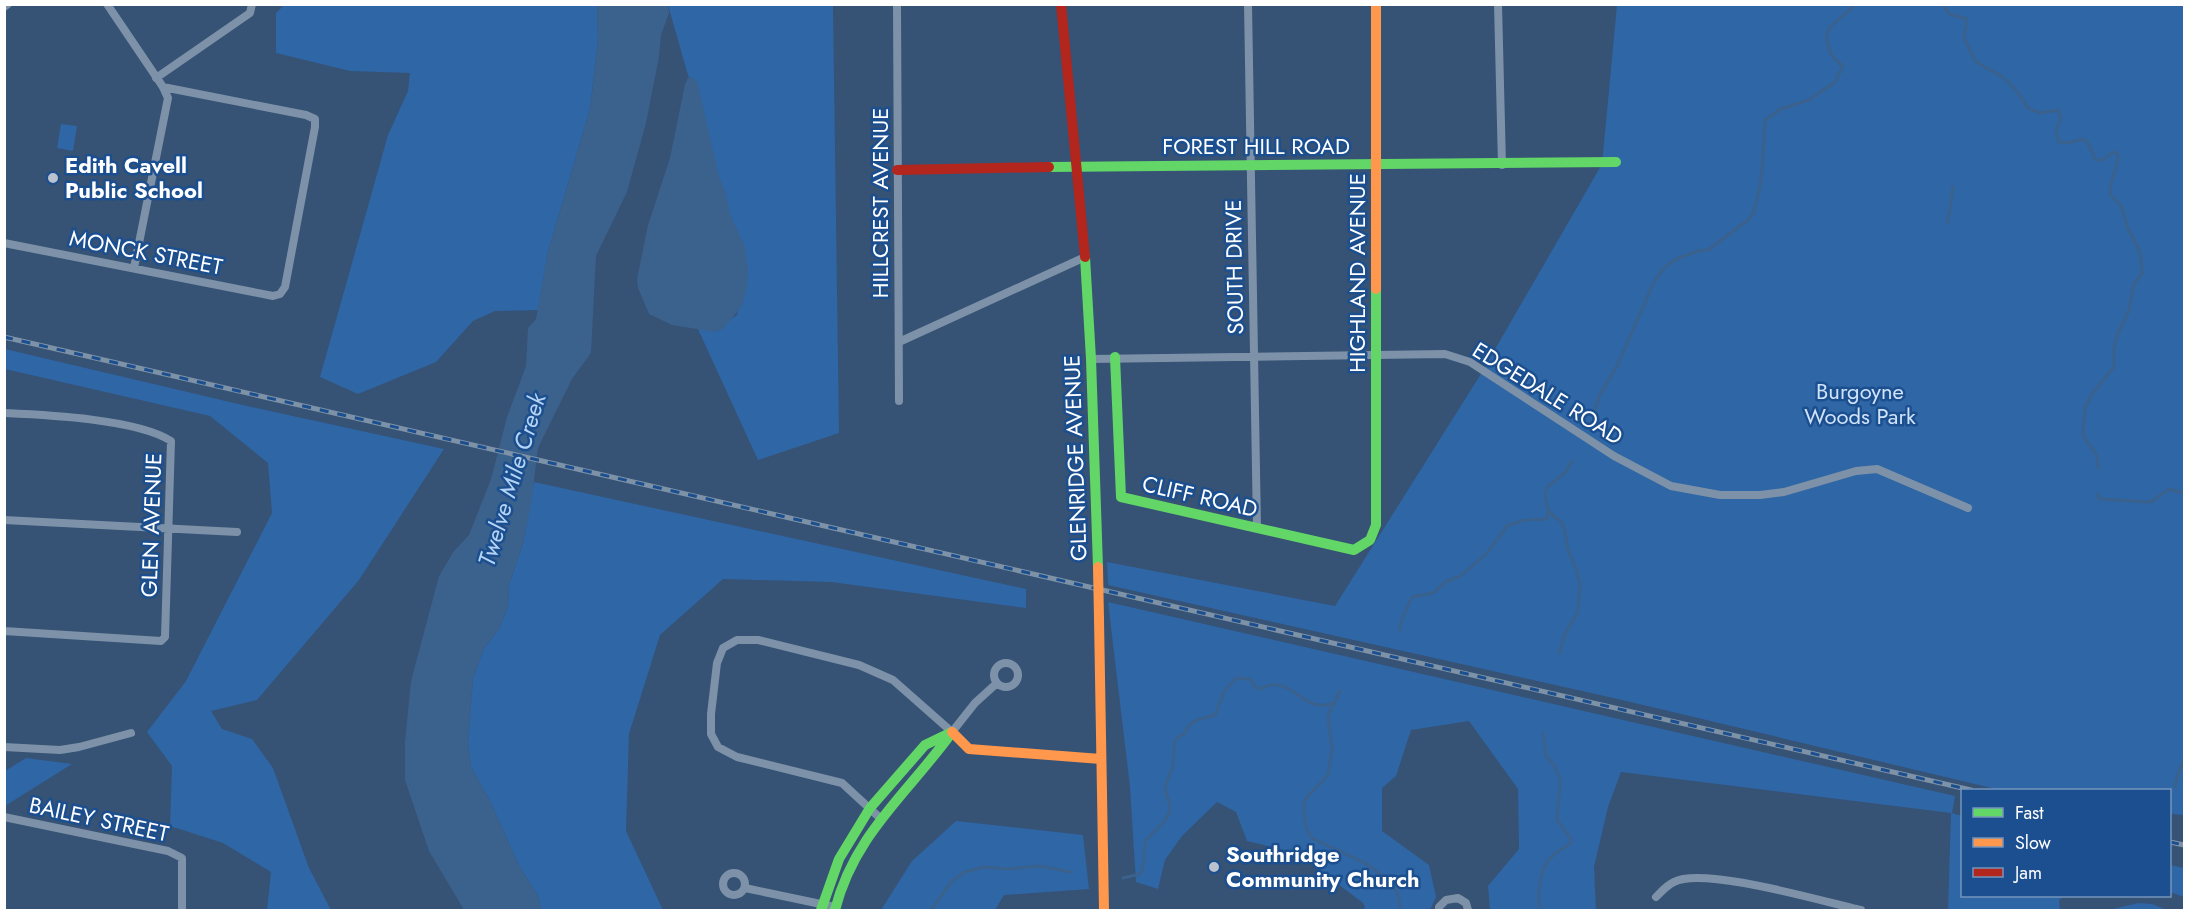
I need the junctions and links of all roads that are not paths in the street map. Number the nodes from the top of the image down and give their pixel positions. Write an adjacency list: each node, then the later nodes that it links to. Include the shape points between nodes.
1 (107, 4): 8 (street)
2 (897, 4): 15 (street, HILLCREST AVENUE)
3 (1061, 4): 13 (street, GLENRIDGE AVENUE)
4 (1248, 4): 14 (street, SOUTH DRIVE)
5 (1376, 4): 11 (street, HIGHLAND AVENUE)
6 (1498, 4): 12 (street)
7 (252, 6): 8 (street, via 250,13)
8 (156, 78): 9 (street)
9 (163, 87): 18 (street, via 168,98); 18 (street, MONCK STREET, via 306,115 315,119 315,127 285,287 280,294 273,296)
10 (1616, 162): 12 (street, FOREST HILL ROAD)
11 (1377, 165): 12 (street, FOREST HILL ROAD); 14 (street, FOREST HILL ROAD); 20 (street, HIGHLAND AVENUE)
12 (1502, 165)
13 (1077, 166): 14 (street, FOREST HILL ROAD); 15 (street, FOREST HILL ROAD); 17 (street, GLENRIDGE AVENUE)
14 (1250, 167): 21 (street, SOUTH DRIVE)
15 (897, 170): 19 (street, HILLCREST AVENUE)
16 (4, 243): 18 (street, MONCK STREET)
17 (1085, 257): 19 (street); 23 (street, GLENRIDGE AVENUE)
18 (134, 268)
19 (899, 342): 24 (street, HILLCREST AVENUE)
20 (1376, 355): 21 (street, EDGEDALE ROAD); 26 (street, EDGEDALE ROAD, via 1445,354 1470,362 1614,456 1671,486 1720,495 1760,495 1876,469); 31 (street, HIGHLAND AVENUE, via 1376,525)
21 (1254, 356): 22 (street, EDGEDALE ROAD); 28 (street, SOUTH DRIVE)
22 (1115, 357): 23 (street, EDGEDALE ROAD); 28 (street, CLIFF ROAD, via 1121,497)
23 (1091, 359): 37 (street, GLENRIDGE AVENUE, bridge)
24 (899, 401)
25 (4, 413): 29 (street, GLEN AVENUE, via 119,424 171,441)
26 (1968, 508)
27 (4, 520): 29 (street)
28 (1257, 528): 31 (street, CLIFF ROAD, via 1354,550)
29 (170, 529): 30 (street); 32 (street, GLEN AVENUE, via 165,637 161,641)
30 (237, 532)
31 (1370, 540)
32 (4, 631)
33 (997, 683): 34 (street)
34 (952, 732): 37 (street, via 969,749); 38 (street, via 925,745); 38 (street, via 892,680 859,665 758,640 736,640 723,648 717,663 711,714 711,734 718,747 738,757 842,783); 40 (street)
35 (131, 733): 36 (street, via 60,750)
36 (4, 747)
37 (1101, 759): 46 (street, GLENRIDGE AVENUE)
38 (870, 808): 40 (street); 43 (street, via 839,859)
39 (4, 817): 45 (street, BAILEY STREET, via 168,850 183,860)
40 (880, 818): 44 (street, via 855,856)
41 (745, 888): 43 (street)
42 (1656, 897): 49 (street, via 1674,882 1697,876)
43 (822, 907): 44 (street)
44 (835, 909)
45 (182, 910)
46 (1104, 910)
47 (1439, 910): 48 (street, via 1446,900 1458,898)
48 (1468, 910)
49 (1861, 910)

